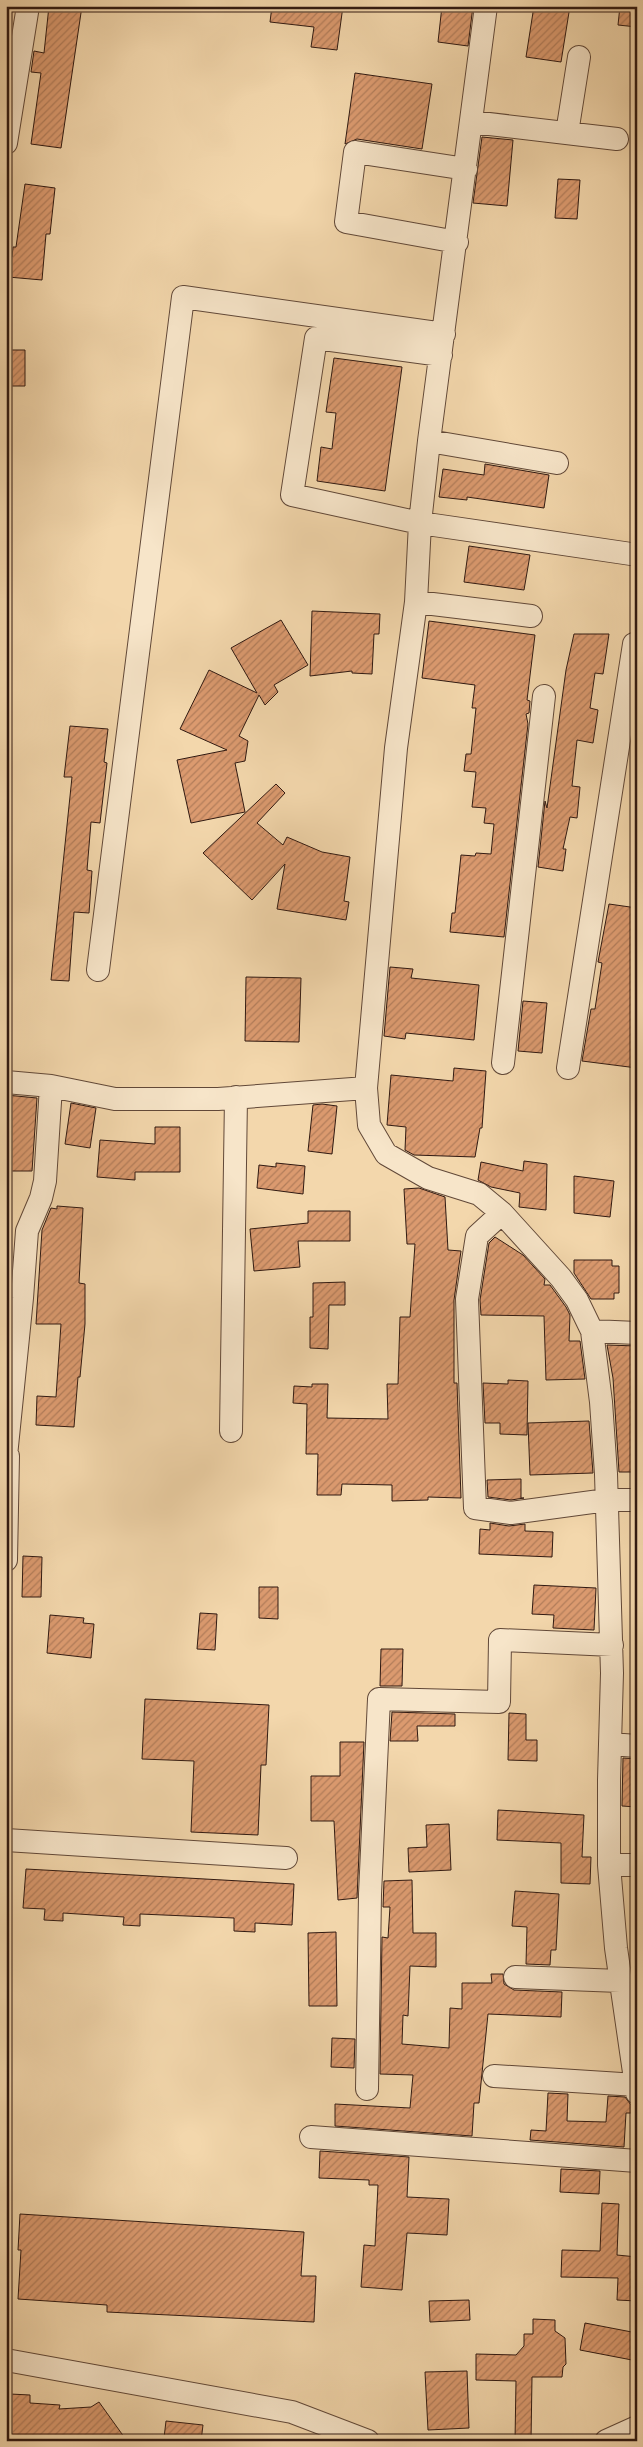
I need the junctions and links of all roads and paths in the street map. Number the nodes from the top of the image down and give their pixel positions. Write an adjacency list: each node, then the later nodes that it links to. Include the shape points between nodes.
1 (28, 6): 7 (street)
2 (486, 6): 4 (street)
3 (579, 57): 5 (street)
4 (472, 122): 5 (street); 8 (street)
5 (567, 133): 6 (street)
6 (617, 140)
7 (6, 143)
8 (466, 169): 9 (street); 9 (street, via 355,152 346,222)
9 (457, 242): 10 (street)
10 (443, 344): 11 (street); 13 (street, via 316,338 292,495); 19 (street, via 183,297)
11 (429, 441): 12 (street); 13 (street)
12 (557, 463)
13 (420, 522): 14 (street); 15 (street)
14 (631, 554)
15 (416, 602): 16 (street); 24 (street, via 396,748)
16 (531, 616)
17 (634, 644): 21 (street)
18 (544, 696): 20 (street)
19 (98, 970)
20 (503, 1063)
21 (568, 1068)
22 (6, 1082): 23 (street)
23 (51, 1086): 25 (street, via 115,1099); 30 (street, via 45,1181 27,1231)
24 (366, 1088): 25 (street); 26 (street, via 369,1125 386,1154 428,1178 480,1194)
25 (236, 1097): 29 (street)
26 (502, 1213): 27 (street, via 561,1278 577,1300); 31 (street, via 477,1236 468,1282 475,1508 511,1513)
27 (592, 1331): 28 (street); 31 (street, via 601,1402)
28 (637, 1333)
29 (232, 1431)
30 (7, 1456): 33 (street)
31 (607, 1500): 32 (street); 35 (street)
32 (637, 1500)
33 (7, 1551): 34 (street)
34 (6, 1560)
35 (612, 1644): 36 (street); 46 (street, via 500,1640 499,1702 379,1699 370,1894)
36 (610, 1744): 37 (street); 40 (street)
37 (637, 1746)
38 (6, 1840): 39 (street)
39 (286, 1858)
40 (609, 1865): 41 (street); 43 (street)
41 (637, 1865)
42 (516, 1977): 43 (street)
43 (620, 1981): 45 (street)
44 (494, 2076): 45 (street)
45 (636, 2088)
46 (367, 2089)
47 (311, 2137): 48 (street)
48 (637, 2161)
49 (6, 2360): 51 (street, via 292,2412)
50 (637, 2427): 52 (street)
51 (368, 2441)
52 (606, 2441)

